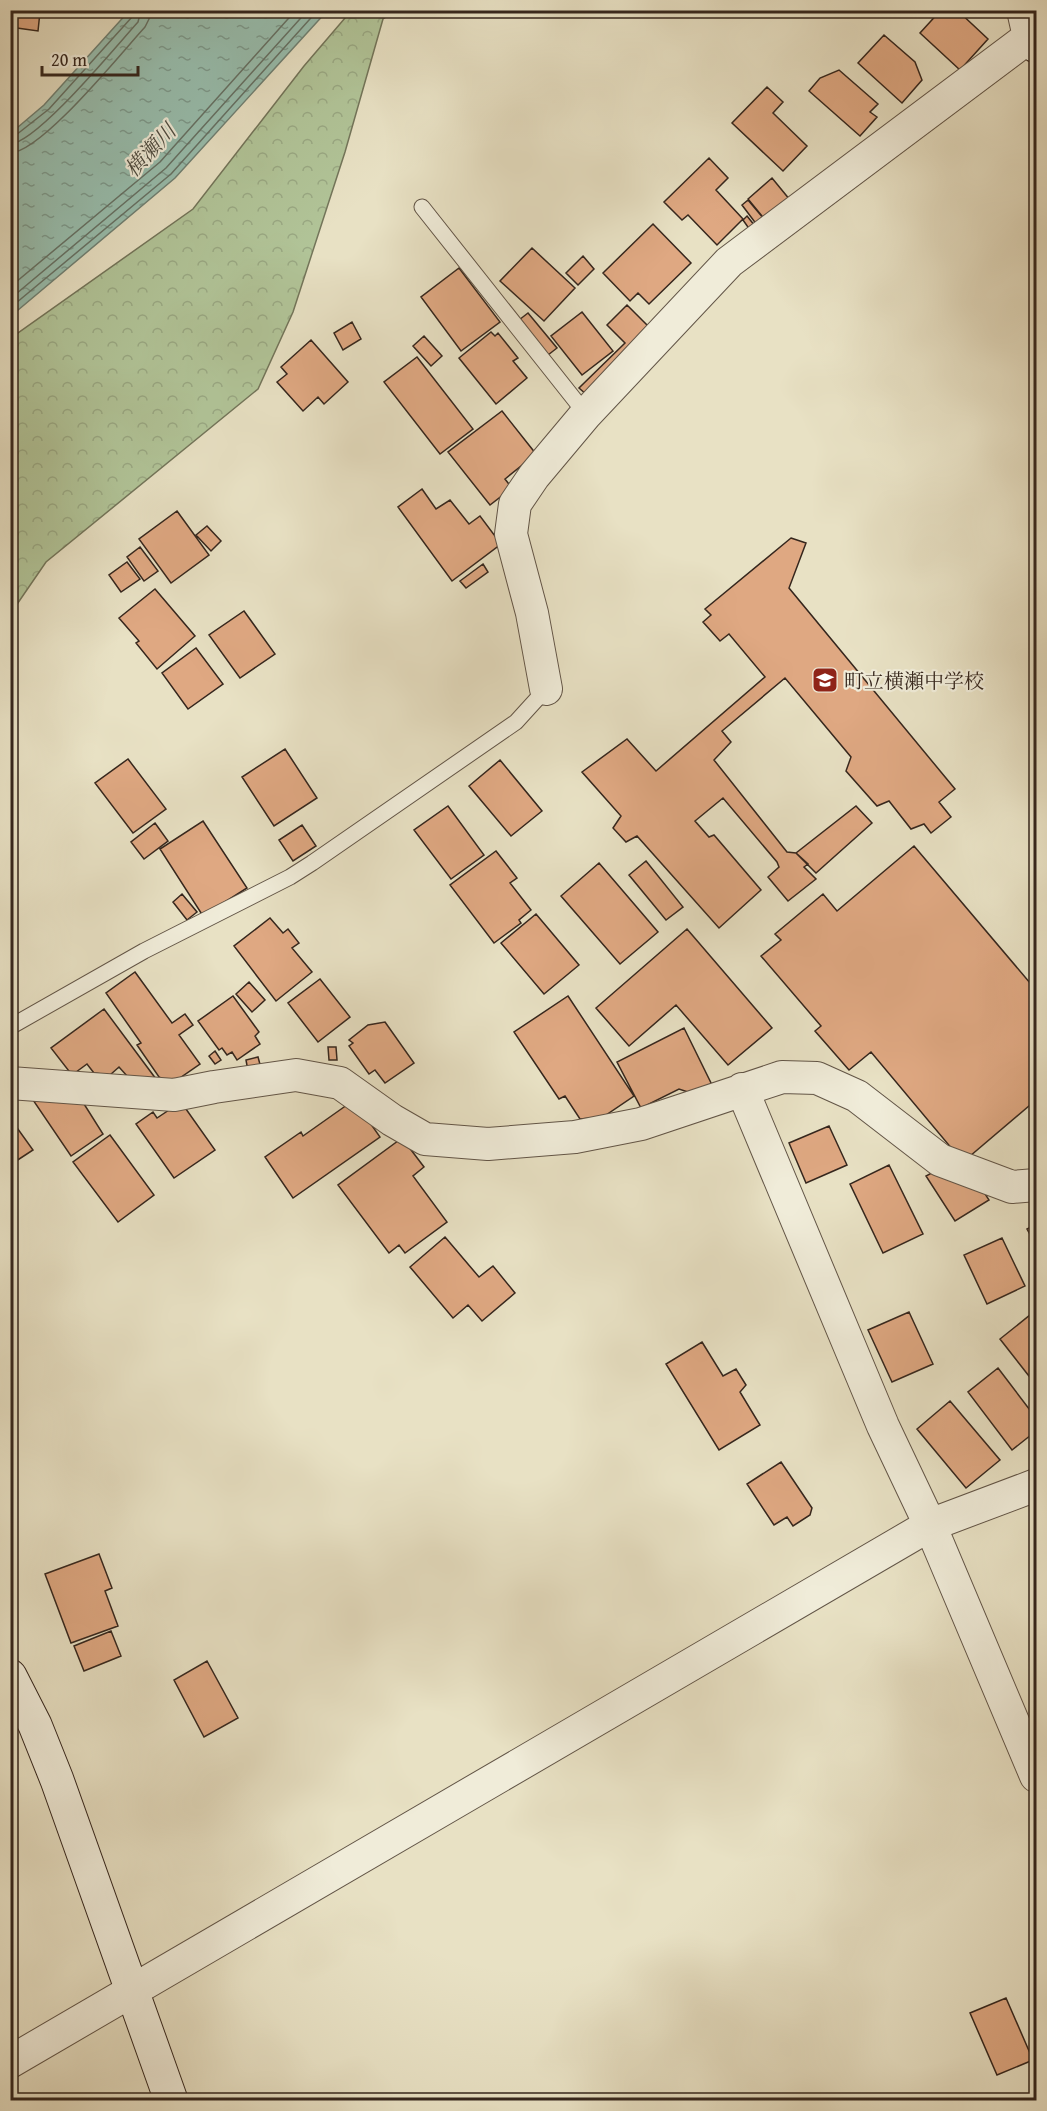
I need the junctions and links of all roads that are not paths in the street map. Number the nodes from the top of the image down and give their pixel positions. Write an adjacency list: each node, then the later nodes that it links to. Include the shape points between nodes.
1 (1029, 31): 3 (street, via 729,262)
2 (422, 207): 3 (lane)
3 (586, 414): 4 (street, via 515,504 511,534 532,613)
4 (546, 689): 5 (lane, via 516,722 290,877 144,951)
5 (10, 1028)
6 (10, 1083): 7 (street, via 174,1095 296,1076 340,1083 425,1139 488,1144 575,1137 641,1124)
7 (742, 1089): 8 (street, via 782,1077 817,1078 857,1096 940,1161 1012,1187); 10 (street, via 883,1426)
8 (1036, 1185)
9 (1036, 1485): 10 (street)
10 (930, 1525): 12 (street); 13 (street)
11 (10, 1676): 13 (street, via 57,1780)
12 (1036, 1776)
13 (132, 1991): 14 (street); 15 (street)
14 (10, 2062)
15 (171, 2100)

